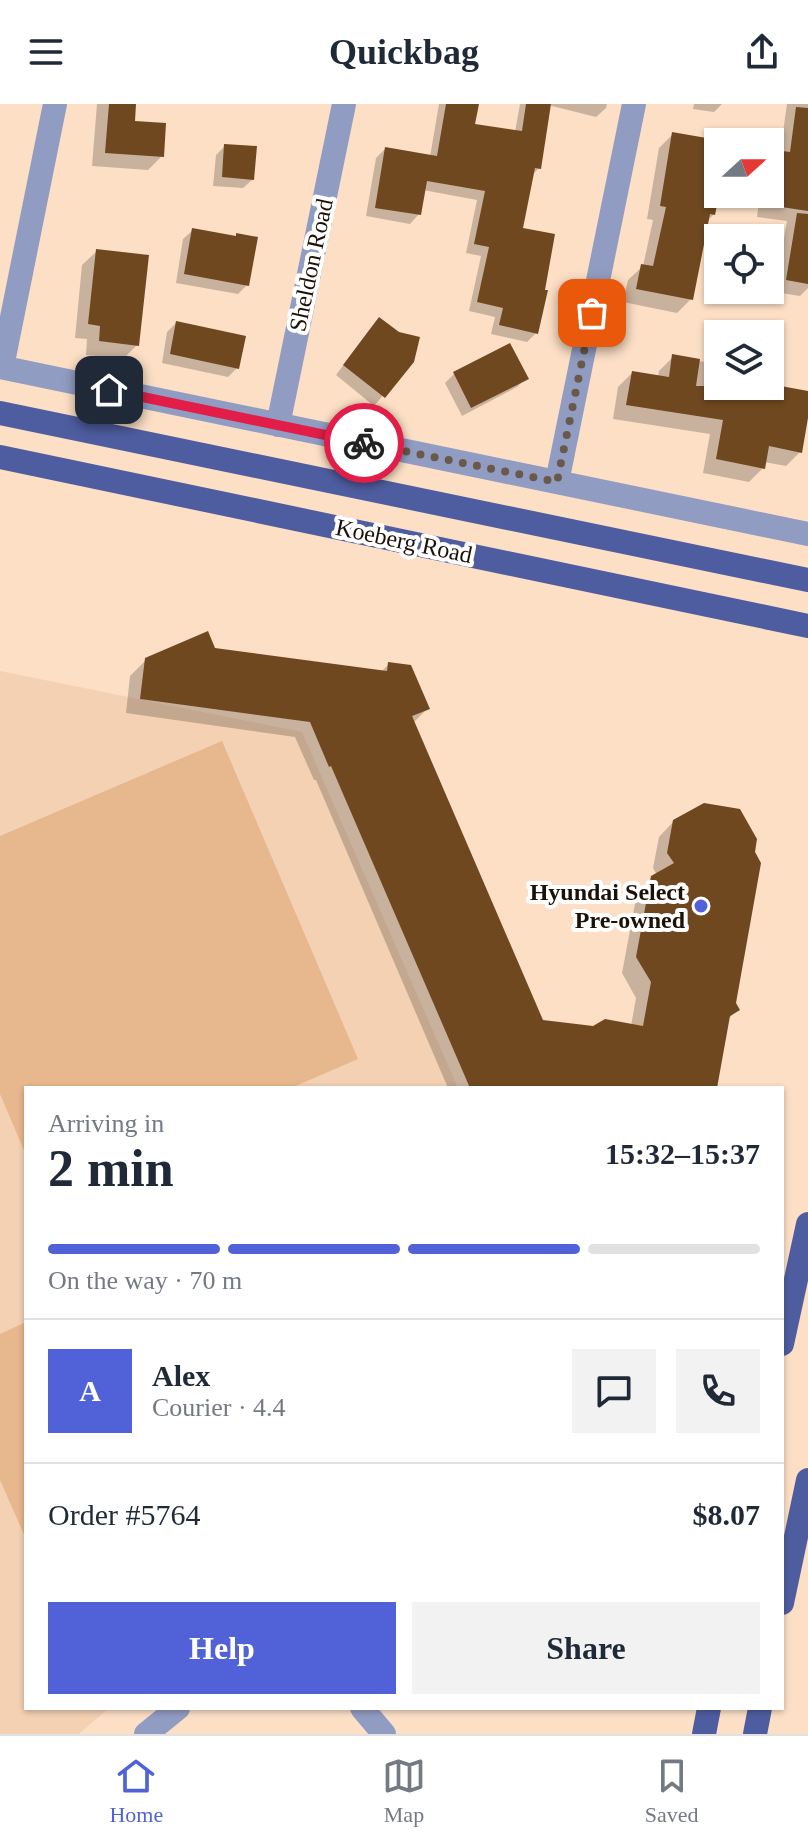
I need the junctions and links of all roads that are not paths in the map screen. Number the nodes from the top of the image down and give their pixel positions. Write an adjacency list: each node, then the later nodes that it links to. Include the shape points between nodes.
1 (55, 104): 4 (street)
2 (344, 104): 6 (street, Sheldon Road)
3 (634, 104): 8 (street)
4 (1, 367): 6 (street)
5 (0, 413): 10 (main road, Koeberg Road)
6 (278, 425): 8 (street)
7 (0, 457): 11 (main road, Koeberg Road)
8 (557, 482): 9 (street)
9 (808, 534)
10 (808, 580)
11 (808, 626)
12 (808, 1224): 13 (main road)
13 (784, 1335)
14 (808, 1480): 15 (main road)
15 (784, 1594)
16 (176, 1710): 20 (street)
17 (364, 1710): 21 (street)
18 (709, 1710): 22 (main road)
19 (760, 1710): 23 (main road)
20 (146, 1734)
21 (384, 1734)
22 (704, 1734)
23 (755, 1734)

